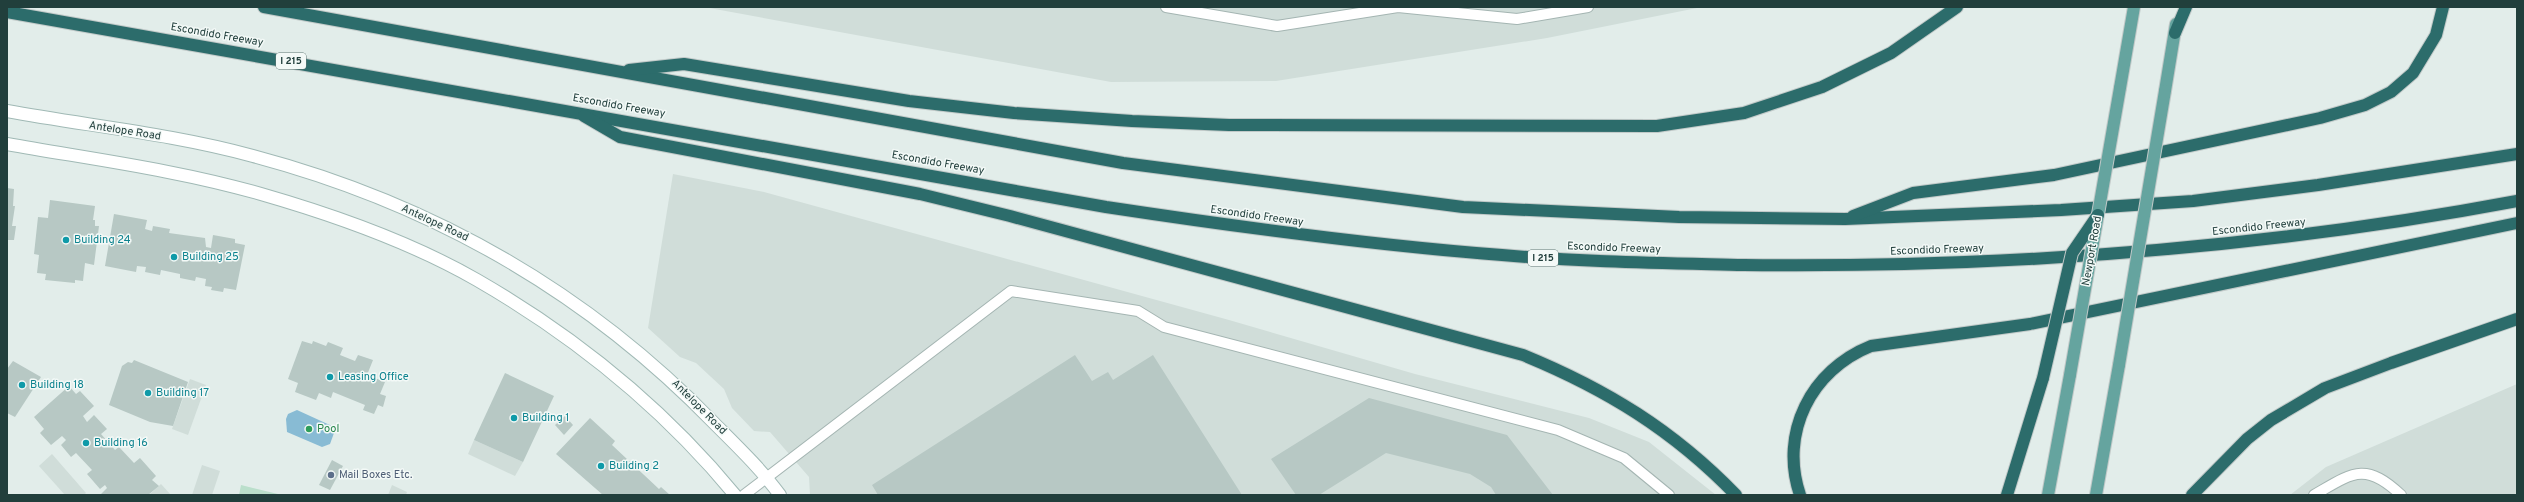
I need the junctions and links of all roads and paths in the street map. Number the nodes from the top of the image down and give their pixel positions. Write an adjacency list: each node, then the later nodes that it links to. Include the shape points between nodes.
1 (264, 7): 11 (highway)
2 (1166, 7): 3 (lane, via 1277,26 1398,7 1517,19)
3 (1588, 7)
4 (1957, 7): 11 (highway, via 1892,53 1822,87 1744,113 1657,126 1236,125 1132,121 1014,113 910,101 684,64)
5 (2134, 7): 17 (main road, Newport Road, bridge)
6 (2180, 7): 10 (main road)
7 (2186, 7): 10 (highway)
8 (2443, 7): 18 (highway, via 2436,35 2413,73 2391,92 2365,105 2320,118 2054,175 1913,193)
9 (7, 12): 12 (highway, Escondido Freeway / I 215)
10 (2175, 33): 30 (main road, bridge)
11 (615, 72): 18 (highway, via 1124,163 1463,207 1679,217)
12 (576, 111): 16 (highway, Escondido Freeway / I 215, via 1106,207 1208,222 1404,247 1628,263 1829,266 2050,260 2242,244 2368,227); 26 (highway, via 620,137 920,194 1523,355 1566,372 1636,411 1686,448)
13 (7, 112): 21 (main road, Antelope Road, via 184,141 251,155 317,174 433,221 526,271 618,334 682,389)
14 (7, 144): 22 (main road, via 260,193 352,224 476,279 626,385 668,424)
15 (2517, 154): 18 (highway, via 2318,185 2193,201 2060,210)
16 (2517, 201)
17 (2098, 215): 28 (highway, bridge, via 2072,253 2043,378); 29 (main road, Newport Road, bridge)
18 (1845, 219)
19 (2517, 223): 27 (highway, via 2030,324 1871,346 1849,357 1832,370 1817,384 1805,403 1794,446 1794,469)
20 (2517, 319): 31 (highway, via 2325,388 2271,420 2247,439)
21 (766, 476): 23 (lane); 24 (main road, Antelope Road); 25 (lane, via 1011,291 1138,311 1164,327 1558,430 1624,458)
22 (735, 495)
23 (744, 495)
24 (780, 495)
25 (1669, 495)
26 (1736, 495)
27 (1800, 495)
28 (2007, 495)
29 (2048, 495)
30 (2096, 495)
31 (2192, 495)
32 (2314, 495): 33 (lane, via 2344,478 2364,472 2385,480)
33 (2401, 495)

